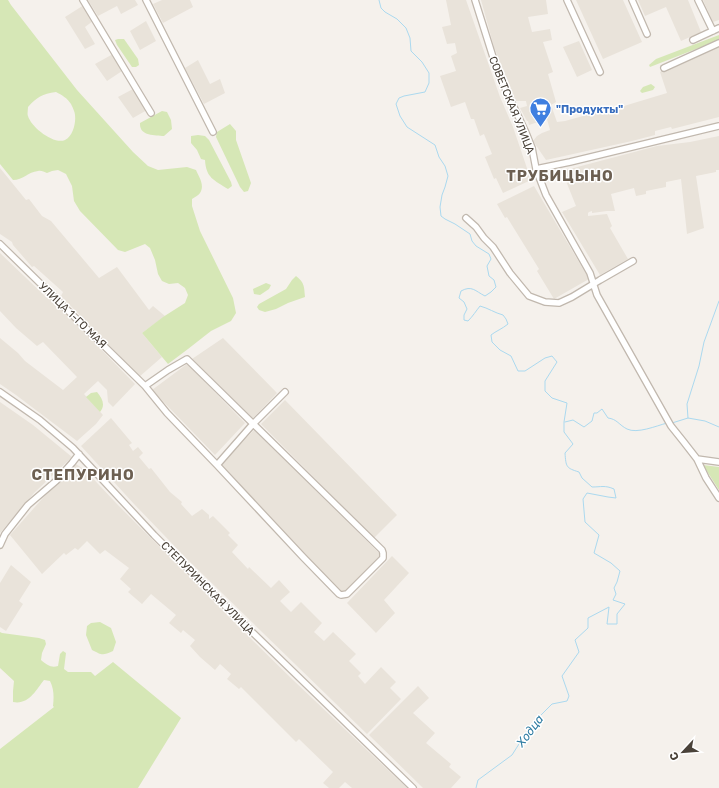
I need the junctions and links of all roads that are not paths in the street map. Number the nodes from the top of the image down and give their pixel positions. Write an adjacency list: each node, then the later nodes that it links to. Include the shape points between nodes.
1 (83, 0): 14 (street)
2 (146, 0): 16 (street)
3 (475, 0): 17 (street, СОВЕТСКАЯ УЛИЦА, via 498,73 532,148)
4 (567, 0): 13 (street)
5 (632, 0): 9 (street)
6 (698, 0): 8 (street)
7 (719, 28): 8 (street)
8 (713, 31): 10 (street)
9 (647, 34)
10 (693, 40)
11 (719, 43): 12 (street)
12 (664, 68)
13 (600, 72)
14 (151, 113)
15 (719, 126): 17 (street, СОВЕТСКАЯ УЛИЦА)
16 (213, 132)
17 (536, 169): 21 (street, via 546,195)
18 (466, 218): 21 (street, via 493,247 529,296 545,302 559,303)
19 (0, 244): 22 (street, УЛИЦА 1-ГО МАЯ)
20 (633, 261): 21 (street)
21 (594, 284): 27 (street, via 671,426)
22 (145, 386): 25 (street, via 187,358); 29 (street, УЛИЦА 1-ГО МАЯ)
23 (0, 392): 26 (street, СТЕПУРИНСКАЯ УЛИЦА, via 40,420)
24 (285, 392): 25 (street)
25 (253, 424): 29 (street); 29 (street, УЛИЦА 1-ГО МАЯ, via 382,550 383,558 347,594 341,595)
26 (78, 454): 31 (street, via 56,481 28,505 5,534); 32 (street, СТЕПУРИНСКАЯ УЛИЦА, via 154,535)
27 (697, 459): 28 (street); 30 (street)
28 (719, 462)
29 (217, 465)
30 (719, 498)
31 (0, 545)
32 (413, 788)

